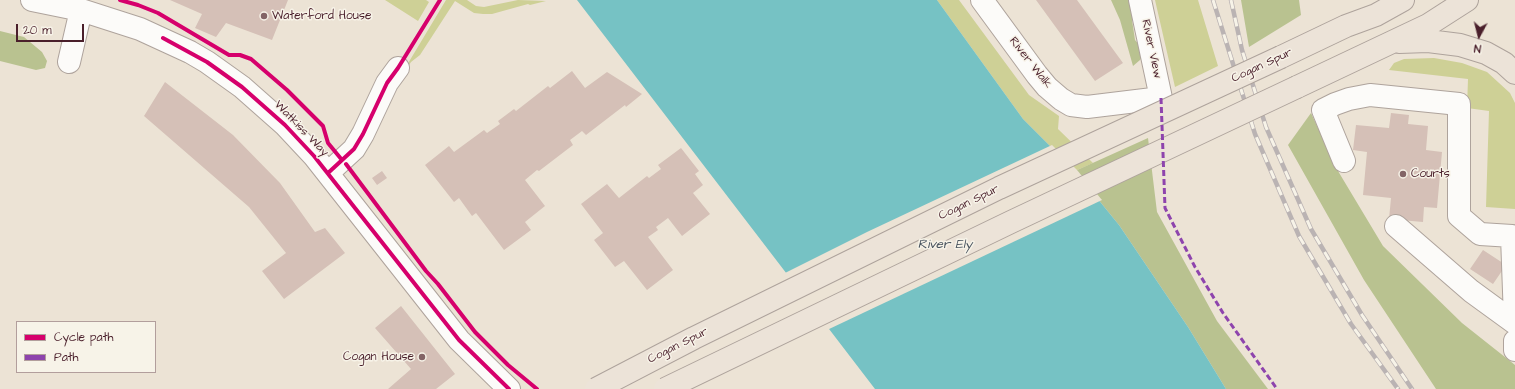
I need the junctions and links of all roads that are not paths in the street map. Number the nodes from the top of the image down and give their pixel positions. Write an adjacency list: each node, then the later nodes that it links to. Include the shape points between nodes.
1 (32, 0): 7 (street, Watkiss Way)
2 (982, 0): 13 (street, River Walk, via 1037,75 1061,99 1071,105 1087,107)
3 (1140, 0): 13 (street, River View)
4 (1375, 0): 8 (main road)
5 (1404, 0): 8 (main road, via 1376,15)
6 (1466, 0): 9 (main road, via 1434,21)
7 (80, 6): 10 (street); 15 (street, Watkiss Way, via 163,38 207,62 265,106)
8 (1346, 26): 22 (main road, Cogan Spur, bridge, via 999,188)
9 (1392, 42): 12 (main road, via 1428,41 1460,44 1486,53); 23 (main road, bridge, via 1018,218)
10 (69, 62)
11 (398, 68): 15 (street, via 384,88 354,149)
12 (1515, 73)
13 (1161, 98)
14 (1344, 161): 17 (street, via 1323,110 1335,104 1370,95 1460,104 1459,216 1480,234 1512,236)
15 (328, 173): 21 (street, Watkiss Way, via 459,340)
16 (1396, 226): 18 (street, via 1471,291)
17 (1515, 319)
18 (1515, 323)
19 (1515, 341): 20 (street)
20 (1515, 350)
21 (509, 389)
22 (596, 389)
23 (665, 389)

